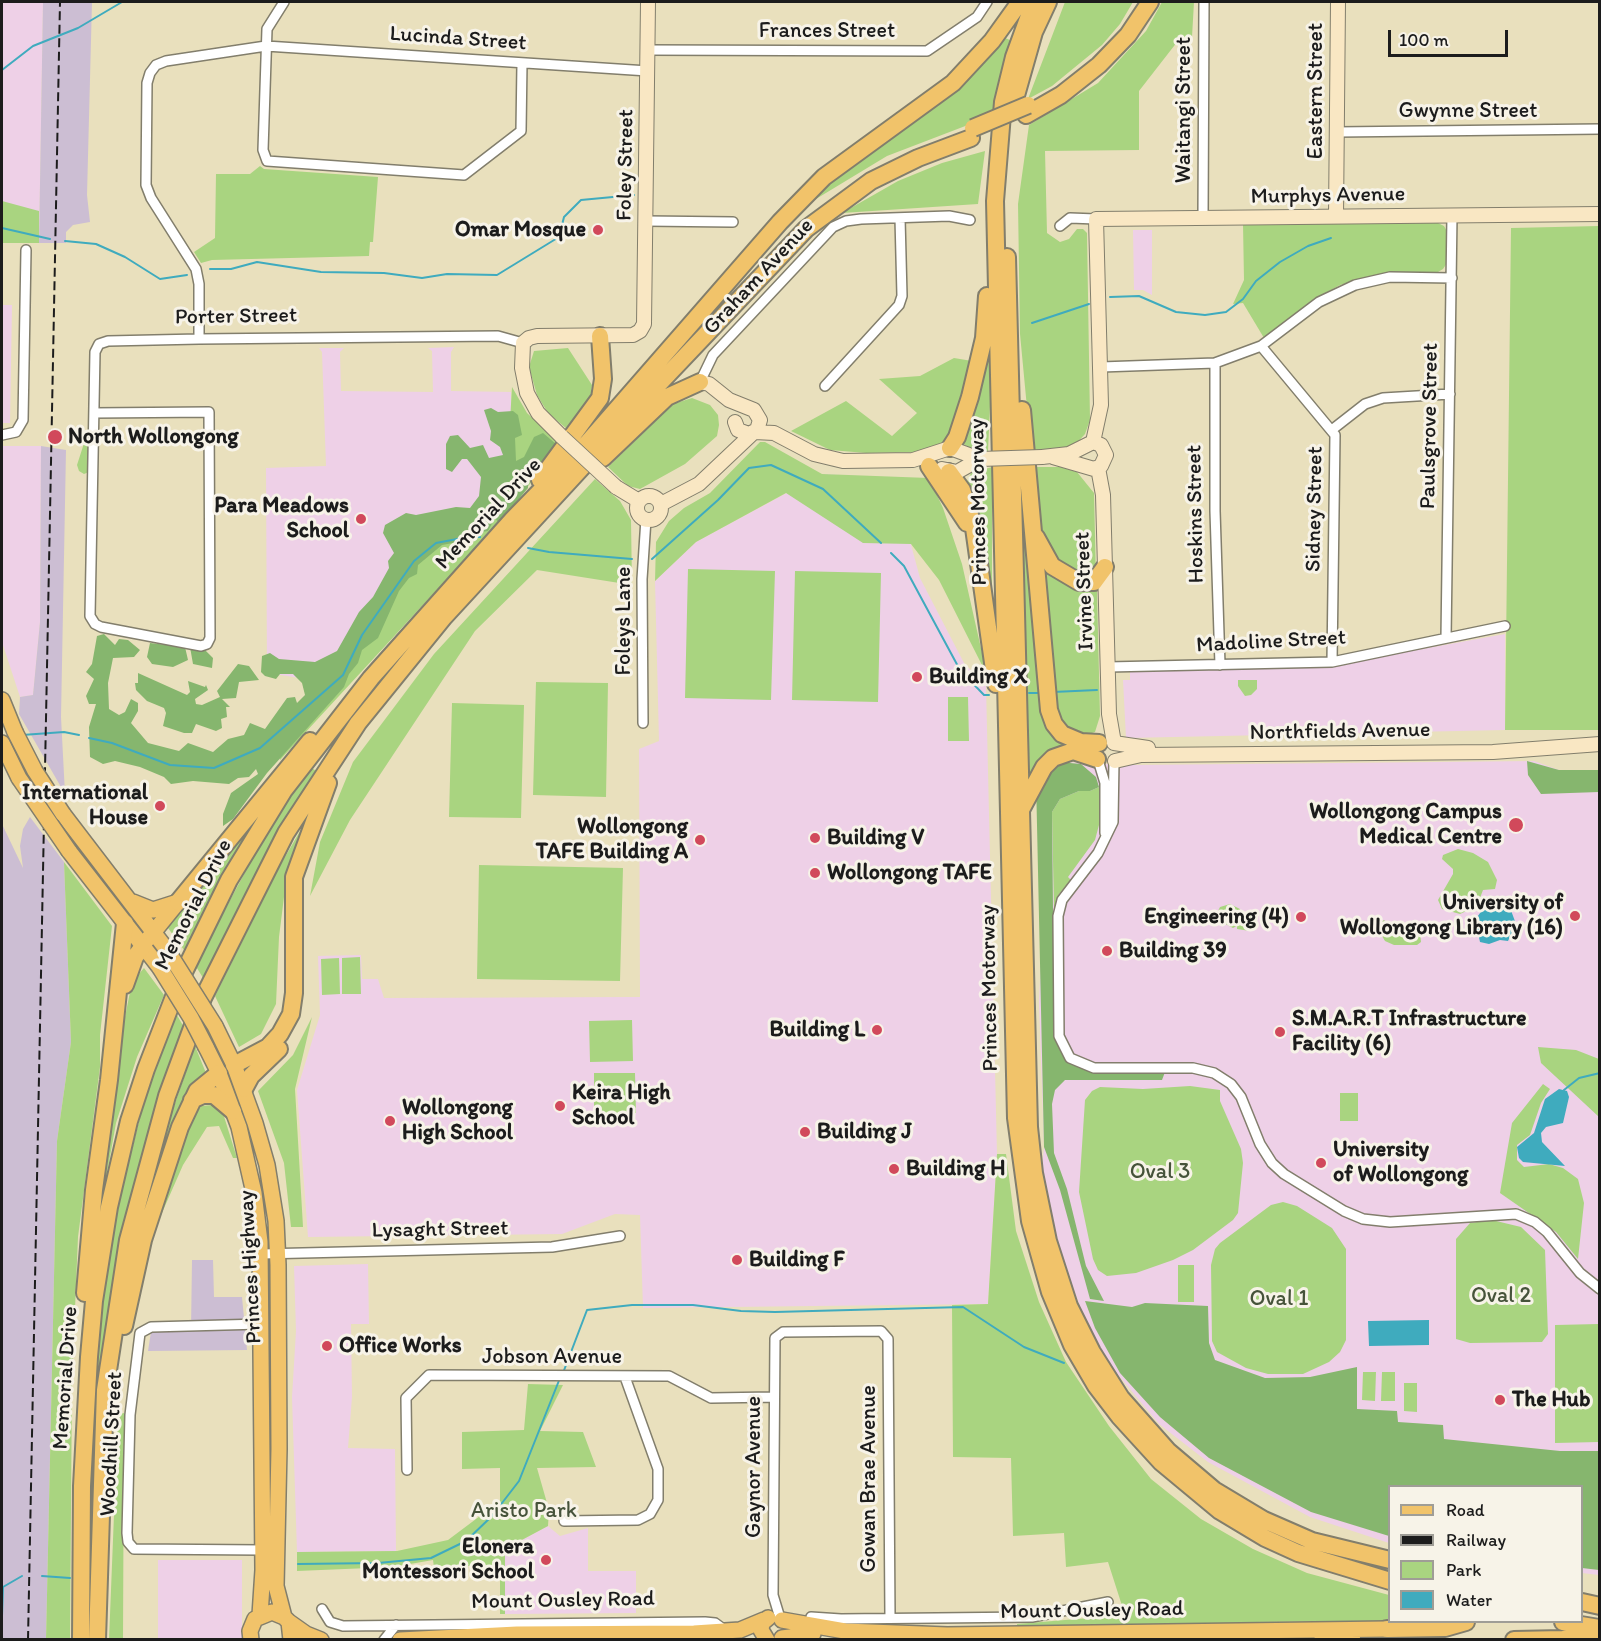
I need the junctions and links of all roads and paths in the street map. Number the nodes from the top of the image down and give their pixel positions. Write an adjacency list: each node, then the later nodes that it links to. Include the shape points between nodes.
1 (284, 2): 12 (street, via 267,29)
2 (648, 2): 13 (main road, Foley Street)
3 (987, 2): 13 (street, Frances Street, via 977,17 927,51)
4 (1020, 2): 35 (highway, via 992,41 953,83 810,190)
5 (1034, 2): 19 (highway, Princes Motorway, via 1003,102)
6 (1048, 2): 16 (highway, Princes Motorway, via 1034,32)
7 (1057, 2): 16 (highway, via 1024,86)
8 (1140, 2): 16 (highway, via 1097,56)
9 (1150, 2): 16 (highway, via 1128,35 1094,70 1061,95)
10 (1204, 2): 24 (street, Waitangi Street)
11 (1338, 2): 18 (main road, Eastern Street)
12 (266, 46): 14 (street, Lucinda Street); 14 (street, via 263,150 267,161 464,175 521,131); 34 (street, Lucinda Street, via 160,63 152,68 148,78 146,185 196,269)
13 (648, 50): 15 (main road, Foley Street)
14 (522, 63): 15 (street, Lucinda Street)
15 (648, 71): 27 (main road, Foley Street)
16 (1022, 111): 35 (highway, bridge, via 886,163 836,193); 38 (highway, Princes Motorway, via 1006,174)
17 (1599, 129): 18 (street, Gwynne Street)
18 (1337, 132): 22 (main road, Eastern Street)
19 (995, 201): 53 (highway, via 984,338 970,398); 78 (highway, Princes Motorway)
20 (1599, 214): 21 (main road, Murphys Avenue)
21 (1452, 215): 22 (main road, Murphys Avenue); 31 (street, Paulsgrove Street)
22 (1336, 216): 24 (main road, Murphys Avenue)
23 (900, 218): 26 (street, Graham Avenue, via 949,216); 41 (street, Graham Avenue, via 846,221 833,227 713,355); 42 (street, via 899,305)
24 (1203, 218): 25 (main road, Murphys Avenue)
25 (1096, 219): 29 (street, Murphys Avenue, via 1070,218); 40 (main road)
26 (970, 220)
27 (646, 221): 28 (street); 32 (main road, Foley Street)
28 (733, 222)
29 (1060, 226)
30 (26, 250): 50 (street, via 24,417 20,430)
31 (1452, 278): 37 (street, via 1390,277 1355,285 1319,302); 44 (street, Paulsgrove Street)
32 (642, 329): 33 (main road, Porter Street, via 633,335)
33 (600, 336): 36 (main road, Porter Street, via 537,336); 63 (highway, via 600,398)
34 (199, 339): 36 (street, Porter Street, via 502,336); 46 (street, Porter Street, via 99,344 95,352)
35 (687, 342): 63 (highway, Memorial Drive)
36 (523, 343): 60 (main road, bridge, via 527,393 538,413 616,487)
37 (1261, 346): 39 (street); 48 (street, Sidney Street)
38 (1010, 348): 64 (highway, via 1019,386); 79 (highway, Princes Motorway)
39 (1215, 363): 40 (street); 69 (street, Hoskins Street)
40 (1101, 367): 52 (main road, via 1101,405)
41 (700, 382): 43 (main road); 63 (highway, via 667,397)
42 (825, 386)
43 (720, 393): 45 (main road); 47 (main road)
44 (1450, 394): 48 (street, via 1383,398 1365,404); 67 (street, Paulsgrove Street)
45 (754, 411): 47 (main road, via 741,411); 49 (main road, via 760,422); 51 (main road)
46 (94, 413): 46 (street, Porter Street, via 209,412 207,644 102,627 90,616)
47 (735, 422): 49 (main road, via 742,433); 59 (main road, via 728,448)
48 (1333, 429): 68 (street, Sidney Street)
49 (754, 432): 51 (main road); 59 (main road)
50 (2, 435)
51 (782, 437): 56 (main road, via 802,449 835,459)
52 (1088, 445): 54 (main road); 57 (main road, via 1079,459); 57 (main road, via 1101,445 1106,456 1104,463)
53 (952, 449): 55 (main road); 56 (main road); 58 (main road, via 940,461); 58 (main road, via 965,460)
54 (1048, 457): 55 (main road, bridge); 57 (main road)
55 (980, 459): 58 (main road)
56 (898, 461): 58 (main road)
57 (1092, 468): 65 (main road, Irvine Street, via 1103,495)
58 (946, 469): 78 (highway, via 978,555)
59 (707, 478): 61 (main road, via 692,490)
60 (639, 501): 61 (main road, via 653,496); 62 (main road, via 638,512)
61 (661, 504): 62 (main road, via 656,518)
62 (646, 519): 74 (street, Foleys Lane, via 642,579)
63 (519, 525): 71 (highway, Memorial Drive); 73 (highway, Memorial Drive)
64 (1031, 525): 65 (highway, via 1047,559 1066,576 1090,584 1098,580); 77 (highway, via 1051,717 1068,737)
65 (1105, 567): 70 (main road, Irvine Street)
66 (1505, 626): 67 (street, Madoline Street)
67 (1446, 638): 68 (street, Madoline Street)
68 (1332, 662): 69 (street, Madoline Street)
69 (1220, 665): 70 (street, Madoline Street)
70 (1108, 667): 77 (main road, Irvine Street)
71 (371, 678): 83 (highway, via 295,757); 104 (highway, Memorial Drive, via 284,790 229,880 182,976 146,1069 117,1169 101,1248 89,1356)
72 (2, 700): 82 (main road, Princes Highway, bridge, via 35,771)
73 (358, 723): 81 (highway, via 328,783); 105 (highway, Memorial Drive, via 286,833 244,914 203,999 167,1096 137,1201 118,1290 105,1390)
74 (643, 723)
75 (2, 743): 84 (main road, Princes Highway, bridge, via 19,778)
76 (1599, 744): 77 (main road, Northfields Avenue, via 1523,752 1141,755)
77 (1107, 751): 79 (highway, via 1073,751 1053,758); 80 (street); 80 (street, via 1114,814)
78 (1008, 771): 109 (highway, Princes Motorway, via 1016,1118 1029,1221 1050,1292 1072,1345 1096,1386 1136,1437 1200,1497 1265,1538 1322,1567)
79 (1021, 809): 108 (highway, Princes Motorway, via 1029,1127 1034,1173 1048,1241 1079,1328 1121,1398 1168,1451 1214,1490 1264,1520 1312,1541)
80 (1105, 838): 92 (street, via 1062,900 1058,916 1059,1036 1070,1058 1094,1068 1194,1068 1214,1073 1238,1092 1263,1150 1278,1169 1353,1215 1395,1222)
81 (307, 840): 88 (highway, via 292,886 291,1014 268,1047); 89 (highway, via 302,886 301,1012 289,1037 251,1076)
82 (130, 901): 83 (main road, via 153,910); 85 (main road, Princes Highway)
83 (178, 902): 85 (main road)
84 (126, 923): 86 (main road, Princes Highway); 87 (highway)
85 (154, 933): 86 (main road); 88 (main road, Princes Highway, bridge, via 215,1026)
86 (143, 946): 87 (highway, via 131,965); 88 (main road, Princes Highway, bridge, via 206,1047)
87 (116, 1014): 104 (highway, via 84,1302 80,1386)
88 (227, 1069): 89 (main road, Princes Highway); 90 (highway, via 204,1084); 91 (main road, Princes Highway)
89 (244, 1089): 94 (main road, Princes Highway, via 267,1165)
90 (192, 1100): 91 (highway, via 214,1095); 105 (highway, via 153,1205 128,1302)
91 (233, 1111): 95 (main road, Princes Highway, via 254,1193)
92 (1508, 1214): 96 (street, via 1522,1215 1542,1227 1580,1273); 97 (street, via 1540,1233 1580,1281)
93 (620, 1236): 94 (street, Lysaght Street, via 552,1246)
94 (278, 1253): 95 (street, Lysaght Street); 100 (main road, Princes Highway)
95 (261, 1254): 98 (main road, Princes Highway)
96 (1599, 1289)
97 (1599, 1296)
98 (261, 1330): 100 (main road); 107 (main road, Princes Highway); 107 (street, Woodhill Street, via 151,1327 140,1333 130,1414 127,1533 134,1549)
99 (888, 1339): 102 (street, Gaynor Avenue, via 881,1331 783,1332 775,1338); 118 (street, Gowan Brae Avenue)
100 (279, 1341): 120 (main road, Princes Highway, via 276,1586)
101 (625, 1377): 102 (street, Jobson Avenue, via 669,1376 711,1398); 103 (street, Jobson Avenue, via 429,1375 406,1398); 106 (street, via 657,1469 658,1500 650,1514 638,1520)
102 (774, 1397): 119 (street, Gaynor Avenue)
103 (406, 1470)
104 (82, 1486): 130 (highway, Memorial Drive)
105 (101, 1502): 131 (highway, Memorial Drive)
106 (564, 1521)
107 (262, 1550): 116 (main road, Princes Highway)
108 (1388, 1560)
109 (1388, 1583)
110 (1108, 1602): 118 (street, Mount Ousley Road, via 1032,1617)
111 (1583, 1602): 112 (highway)
112 (1599, 1606)
113 (322, 1609): 126 (street, Mount Ousley Road, via 330,1622 338,1626)
114 (1583, 1610): 115 (highway)
115 (1599, 1613)
116 (260, 1615): 120 (main road, via 272,1612); 132 (main road, Princes Highway, via 252,1625)
117 (811, 1617): 118 (street, Mount Ousley Road)
118 (890, 1618)
119 (773, 1619): 126 (main road, Mount Ousley Road, via 727,1631); 128 (main road, Mount Ousley Road, via 844,1631); 129 (main road, via 786,1630); 129 (main road, via 761,1630)
120 (286, 1620): 133 (main road, Princes Highway); 134 (main road)
121 (1443, 1623): 124 (highway)
122 (1463, 1623): 124 (highway)
123 (1568, 1623): 125 (highway)
124 (1387, 1629): 127 (main road, Mount Ousley Road)
125 (1599, 1630): 140 (highway, via 1563,1639)
126 (398, 1632): 135 (street)
127 (1238, 1632): 128 (main road, Mount Ousley Road); 139 (main road, Mount Ousley Road)
128 (947, 1635): 138 (main road, Mount Ousley Road)
129 (774, 1639): 136 (main road); 137 (main road, via 805,1634)
130 (81, 1640)
131 (97, 1640)
132 (251, 1640)
133 (291, 1640)
134 (321, 1640)
135 (384, 1640)
136 (740, 1640)
137 (864, 1640)
138 (891, 1640)
139 (1353, 1640)
140 (1514, 1640)

